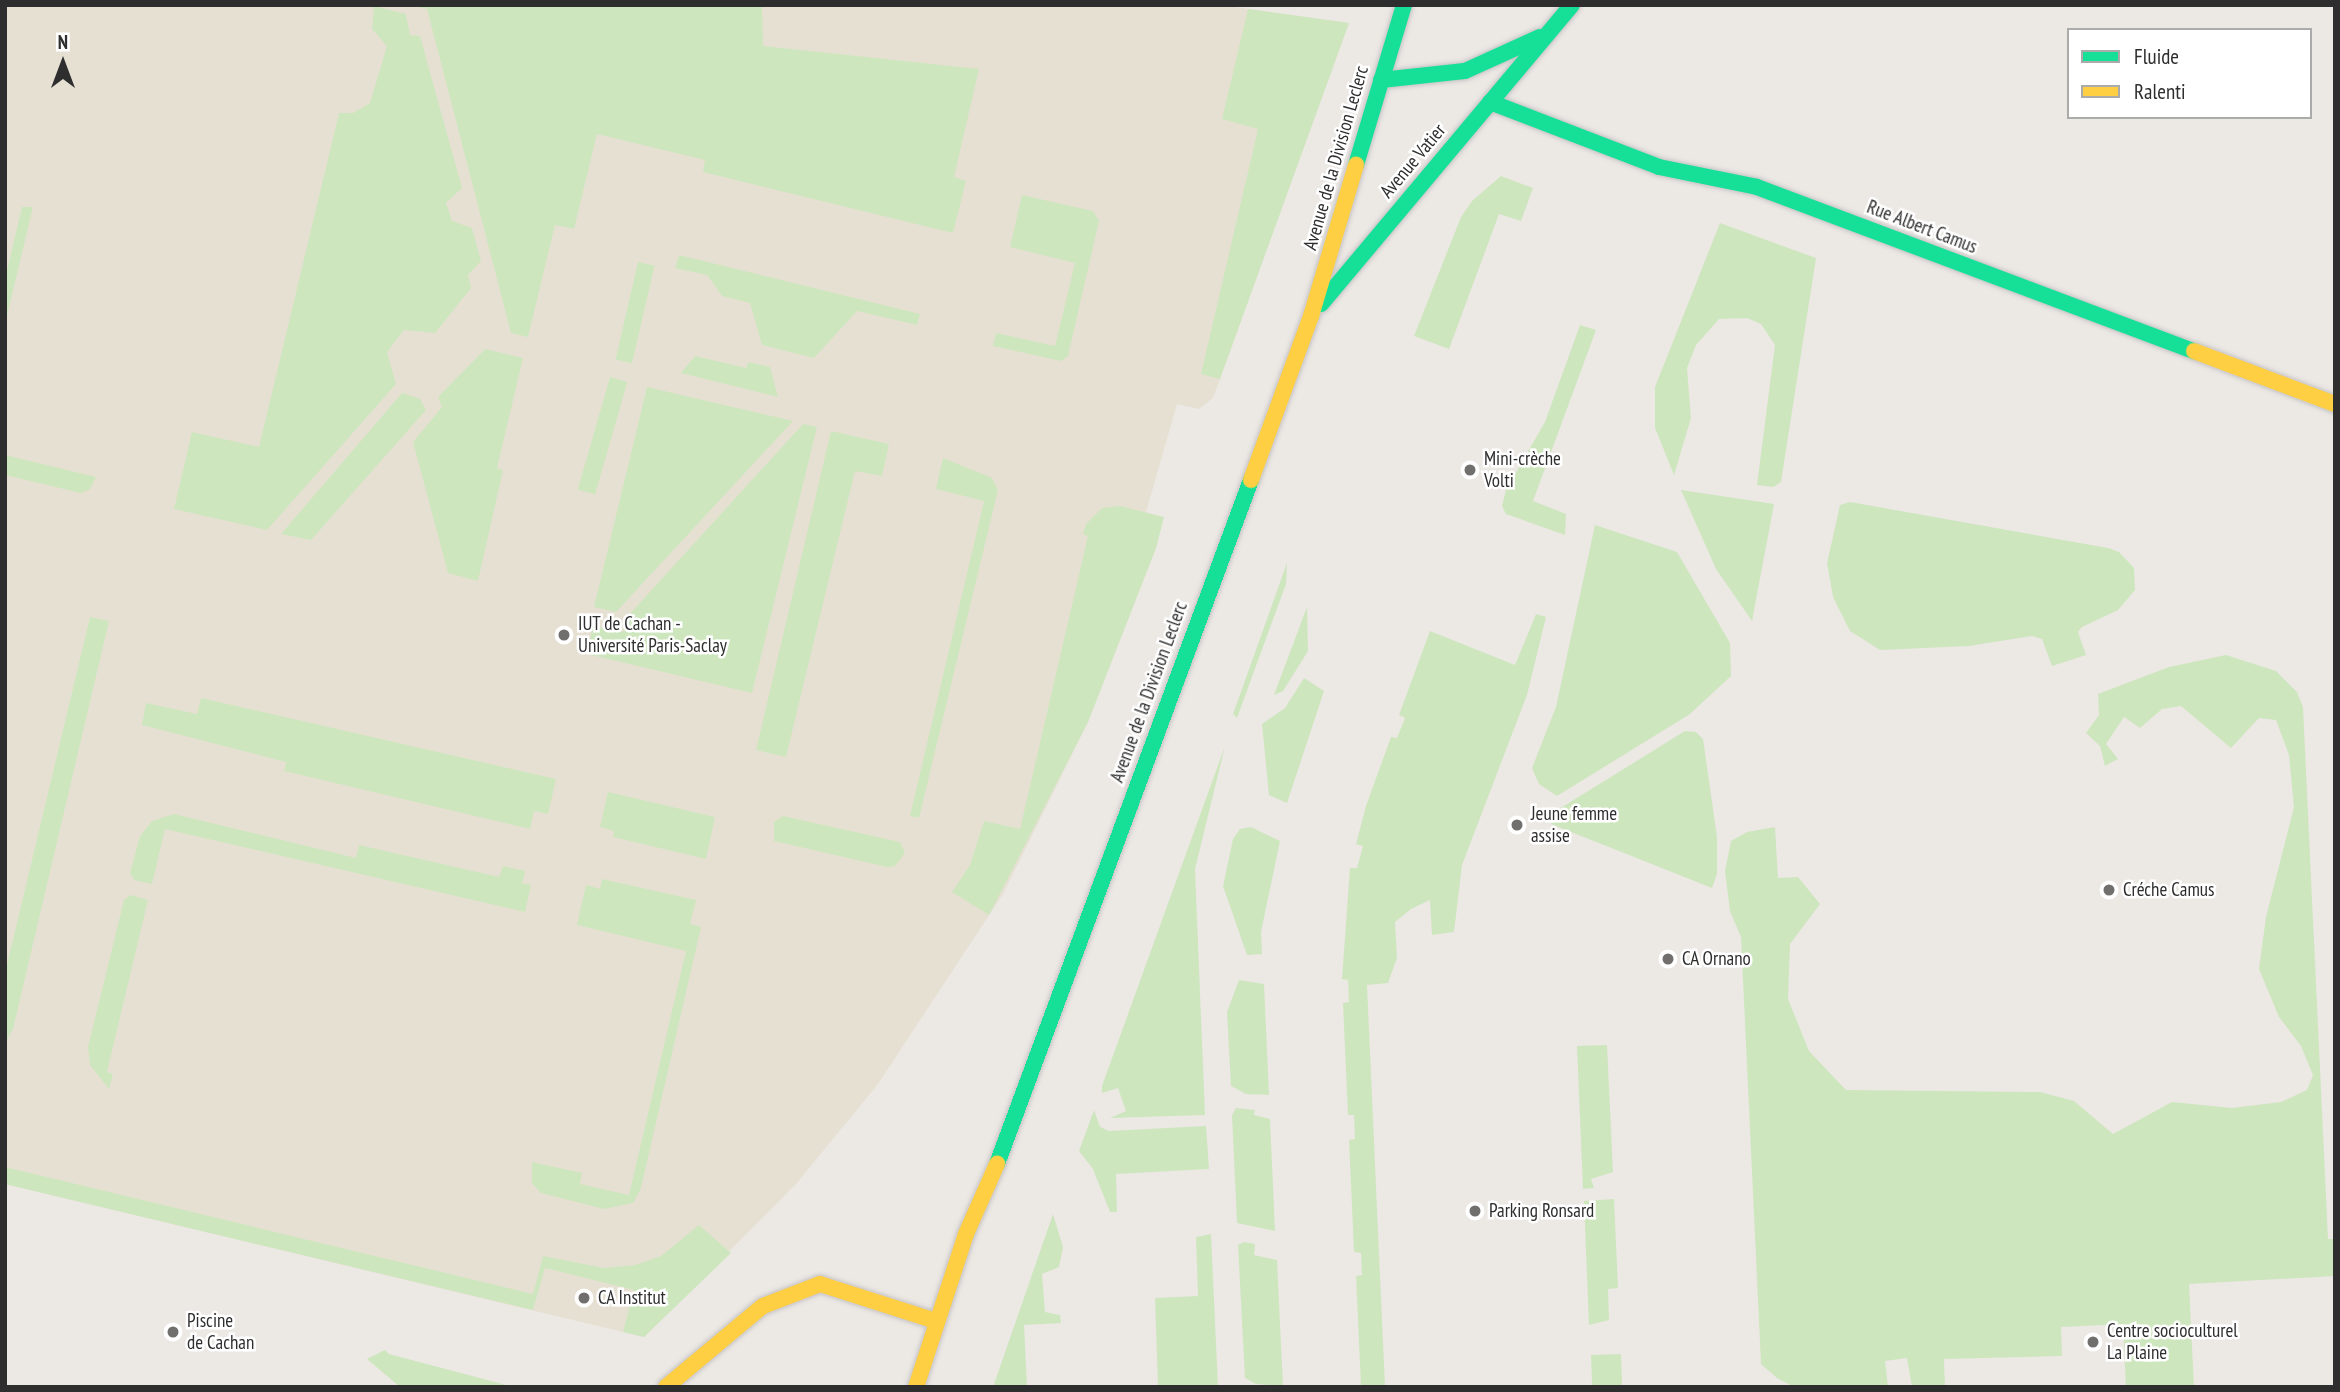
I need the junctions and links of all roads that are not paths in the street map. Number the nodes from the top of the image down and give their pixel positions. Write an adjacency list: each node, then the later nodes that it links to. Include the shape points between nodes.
1 (1404, 5): 4 (main road, Avenue de la Division Leclerc)
2 (1572, 5): 3 (main road, Avenue Vatier)
3 (1548, 33): 4 (main road, Avenue Vatier, via 1465,71); 5 (main road, Avenue Vatier)
4 (1381, 80): 6 (main road, Avenue de la Division Leclerc)
5 (1490, 102): 6 (main road, Avenue Vatier); 7 (main road, Rue Albert Camus, via 1659,167 1757,187)
6 (1311, 316): 8 (main road, Avenue de la Division Leclerc, via 1004,1149 965,1234)
7 (2335, 404)
8 (936, 1321): 9 (main road, via 820,1284 763,1306); 10 (main road, Avenue de la Division Leclerc)
9 (666, 1387)
10 (916, 1387)

